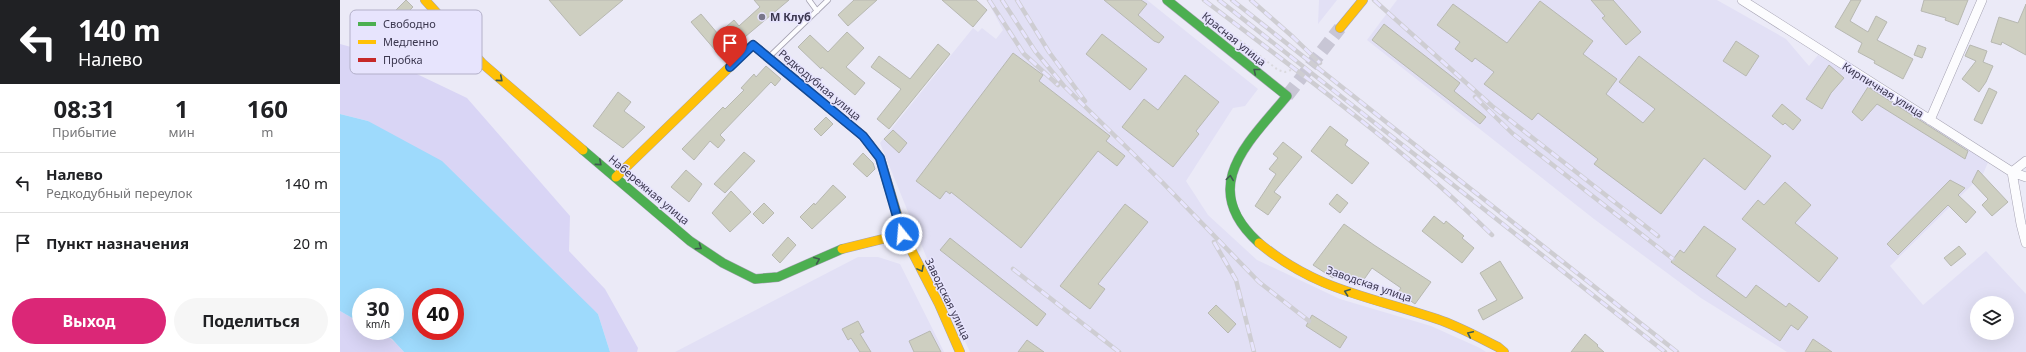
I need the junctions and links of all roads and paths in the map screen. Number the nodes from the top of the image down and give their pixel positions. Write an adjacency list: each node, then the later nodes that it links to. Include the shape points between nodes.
1 (426, 0): 8 (main road, Набережная улица, one-way to 8)
2 (809, 0): 9 (lane)
3 (828, 0): 9 (lane)
4 (1167, 0): 15 (main road, Красная улица, one-way to 4)
5 (1363, 0): 11 (main road)
6 (1742, 0): 16 (street, Кирпичная улица)
7 (1982, 0): 16 (street)
8 (435, 10)
9 (817, 11): 12 (lane)
10 (1223, 28): 14 (path, via 1278,70)
11 (1340, 28)
12 (768, 58): 20 (main road, Редкодубная улица, via 753,45); 21 (main road, Редкодубная улица, via 863,136 880,158)
13 (482, 63): 20 (main road, Набережная улица, one-way to 20)
14 (1291, 70)
15 (1287, 96): 24 (main road, Заводская улица, one-way to 15, via 1439,319 1323,283 1273,255 1252,236 1236,216 1229,193 1231,172 1245,148)
16 (1930, 120): 18 (street, Кирпичная улица)
17 (2026, 161): 18 (street)
18 (2012, 172): 19 (street, Кирпичная улица); 22 (street, via 2020,224)
19 (2026, 176)
20 (616, 177): 21 (main road, Набережная улица, one-way to 21, via 690,241 723,263 755,279 778,276 842,249)
21 (902, 234): 23 (main road, Заводская улица, one-way to 23, via 939,304)
22 (2026, 243)
23 (960, 352)
24 (1504, 352)

